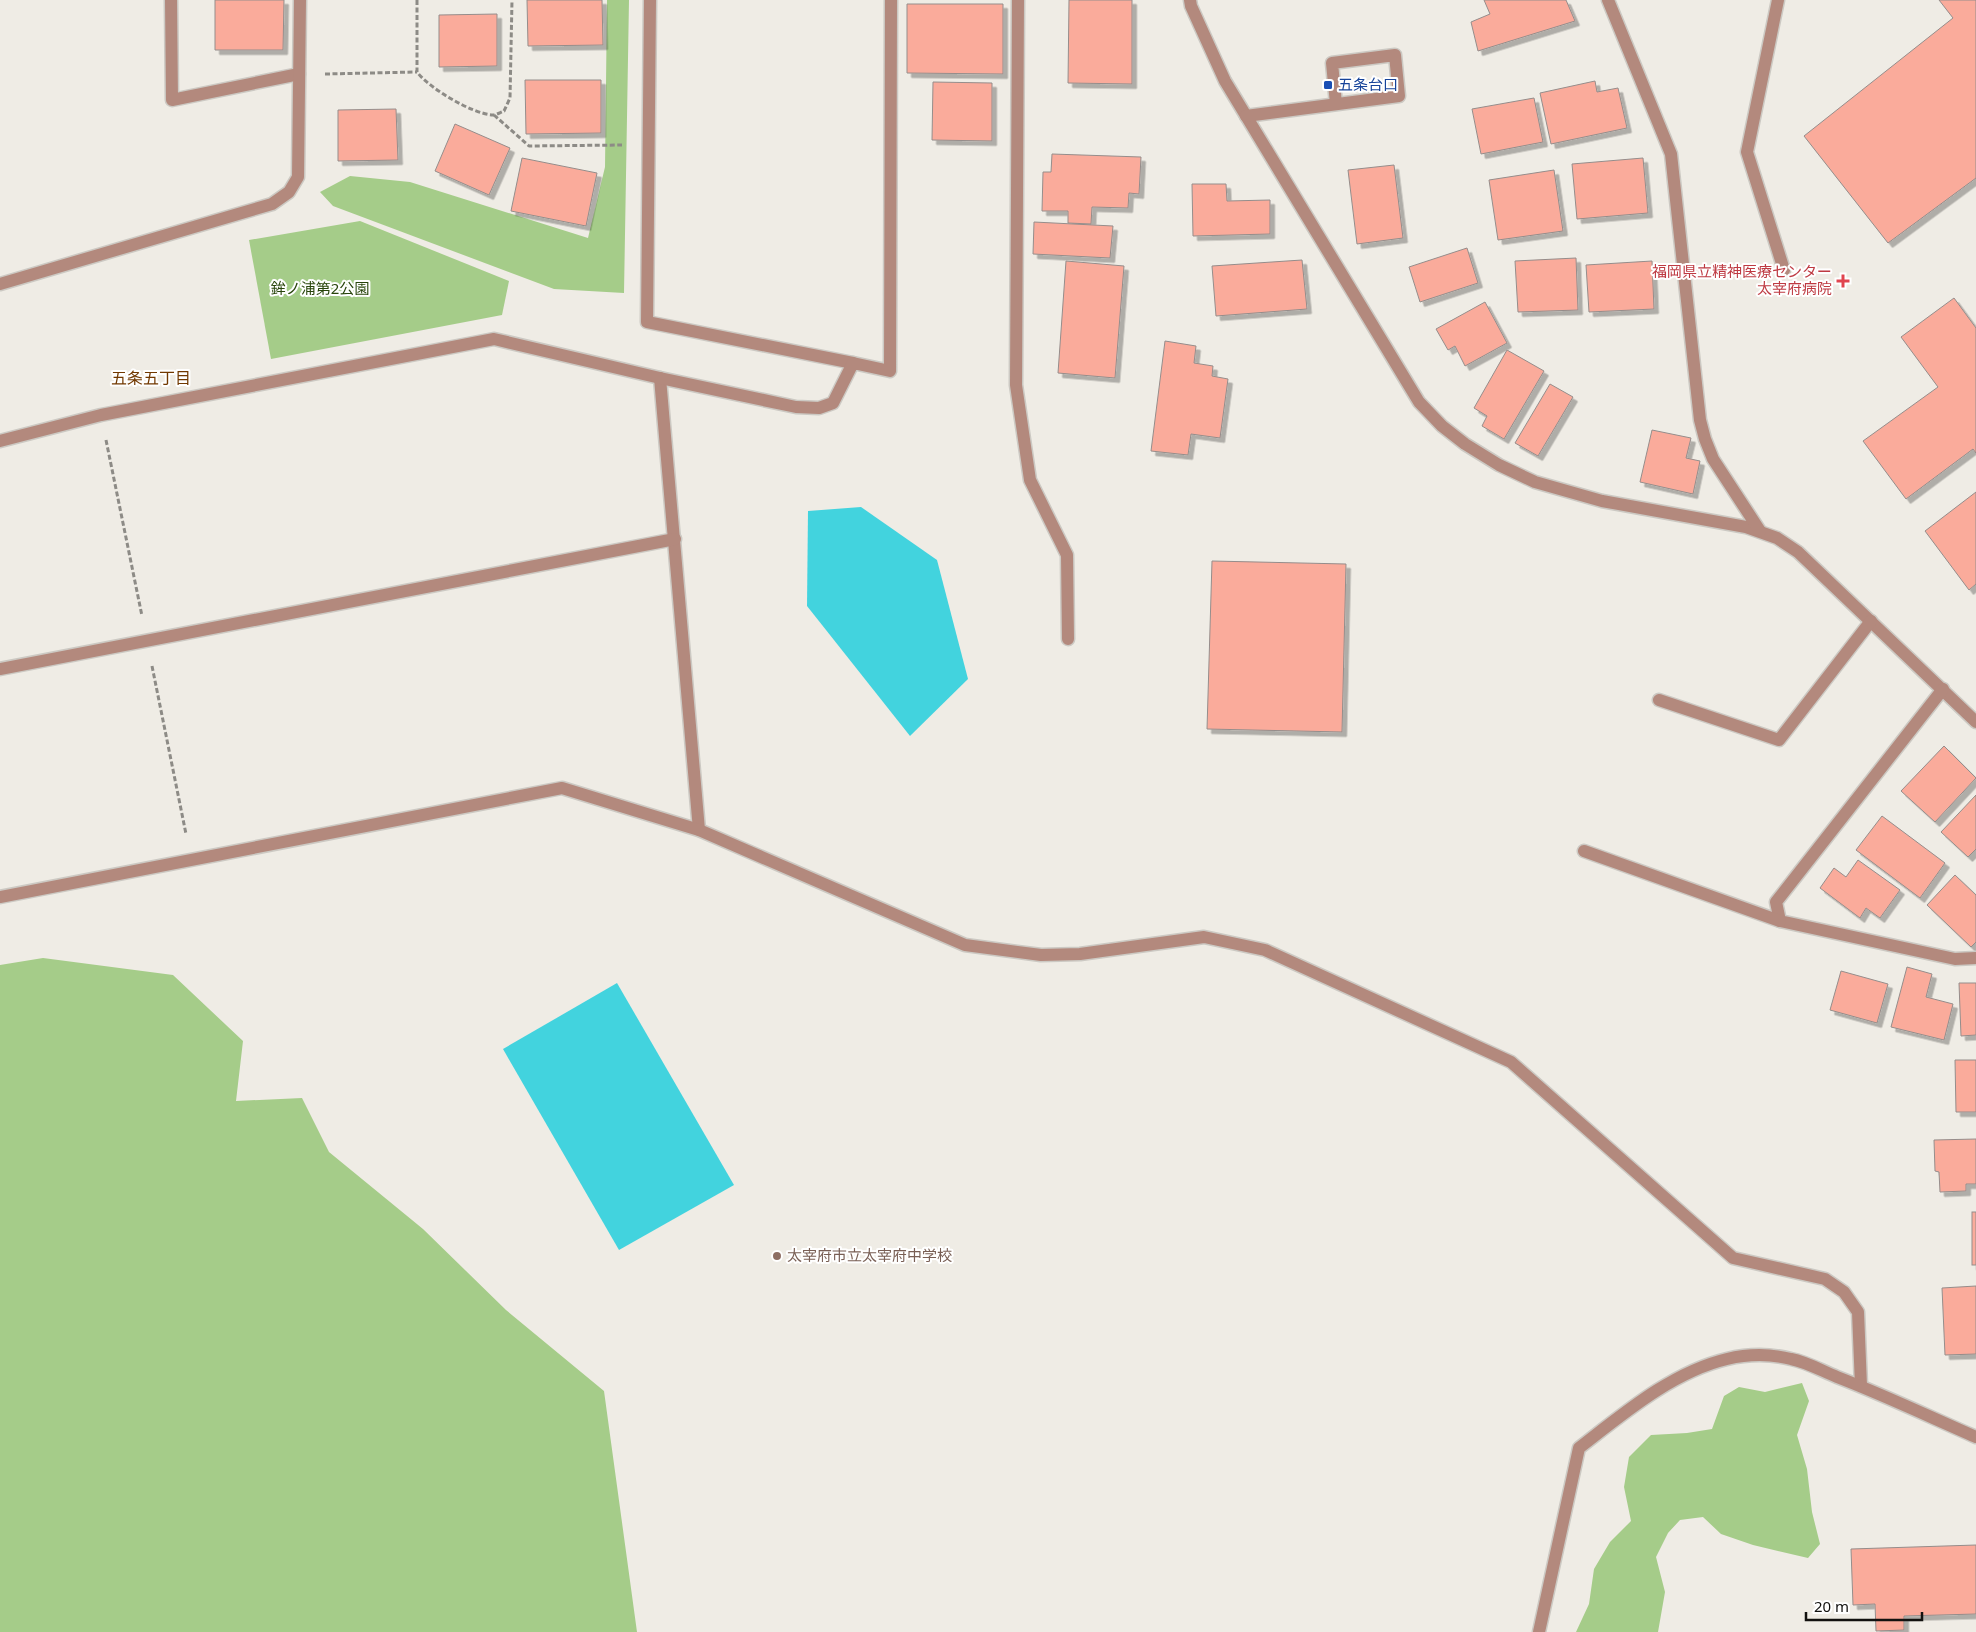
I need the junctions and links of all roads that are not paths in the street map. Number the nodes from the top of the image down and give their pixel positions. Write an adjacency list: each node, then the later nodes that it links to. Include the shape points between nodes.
1 (172, 0): 9 (street, via 172,100)
2 (300, 0): 9 (street)
3 (650, 0): 14 (street, via 647,322)
4 (891, 0): 14 (street, via 890,371)
5 (1018, 0): 20 (street, via 1016,385 1030,480 1067,554)
6 (1190, 0): 11 (street, via 1225,81)
7 (1608, 0): 17 (street, via 1670,154 1700,420 1705,439 1713,459)
8 (1778, 0): 12 (street, via 1747,152)
9 (299, 74): 13 (street, via 298,177 289,192 272,204)
10 (1336, 104): 10 (street, via 1399,96 1395,55 1332,63); 11 (street)
11 (1246, 116): 17 (street, via 1419,402 1442,426 1499,465 1535,482 1602,501)
12 (1784, 270)
13 (0, 284)
14 (853, 363): 15 (street, via 833,403 819,408 796,407)
15 (660, 378): 16 (street, via 494,339 101,415); 18 (street)
16 (0, 441)
17 (1760, 531): 19 (street, via 1798,552)
18 (675, 539): 21 (street); 25 (street)
19 (1871, 621): 22 (street); 23 (street, via 1780,740)
20 (1068, 639)
21 (0, 669)
22 (1943, 689): 24 (street); 28 (street, via 1776,902)
23 (1659, 700)
24 (1976, 722)
25 (700, 830): 27 (street, via 562,788); 30 (street, via 965,945 1041,956 1080,954 1204,937 1265,950 1511,1062 1733,1258 1825,1279 1844,1292 1858,1312)
26 (1584, 851): 28 (street)
27 (0, 897)
28 (1780, 921): 29 (street, via 1955,959)
29 (1976, 958)
30 (1861, 1386): 31 (street); 32 (street, via 1792,1359 1760,1355 1727,1359 1668,1385 1579,1448)
31 (1976, 1437)
32 (1539, 1632)

